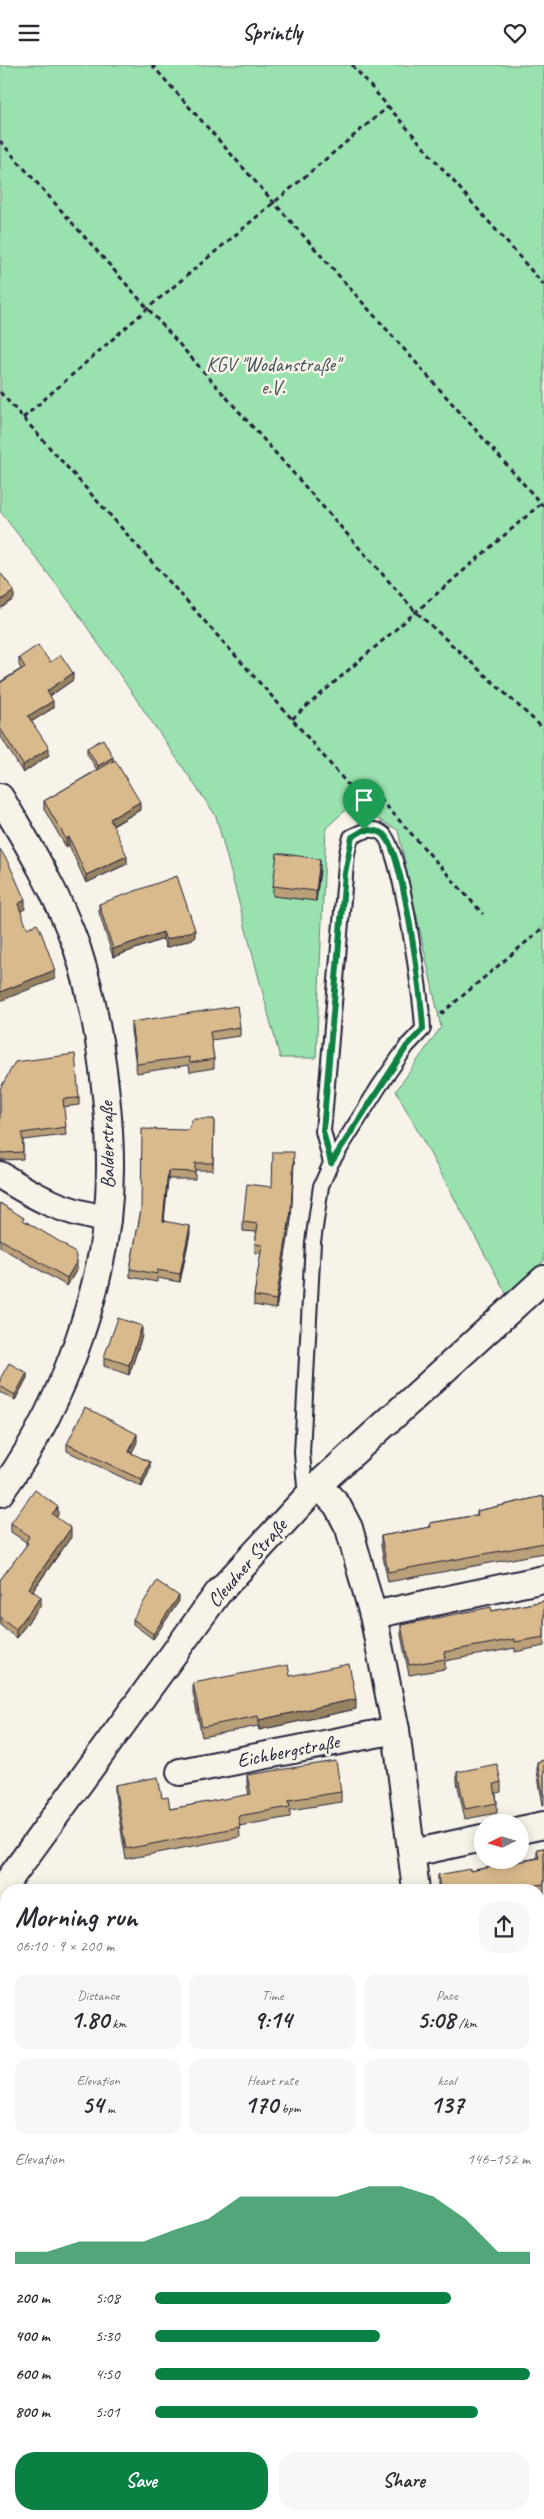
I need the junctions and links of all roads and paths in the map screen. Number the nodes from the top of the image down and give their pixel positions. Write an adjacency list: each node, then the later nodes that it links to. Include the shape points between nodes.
1 (152, 65): 5 (path)
2 (352, 65): 3 (path)
3 (388, 107): 5 (path); 6 (path)
4 (0, 141): 7 (path)
5 (275, 204): 7 (path); 10 (path)
6 (544, 285)
7 (148, 308): 9 (path); 11 (path)
8 (0, 392): 9 (path)
9 (23, 418): 12 (path)
10 (543, 505): 11 (path)
11 (415, 611): 12 (path); 13 (path)
12 (292, 719): 14 (path)
13 (544, 729)
14 (355, 793): 16 (path, via 360,802); 17 (path, via 366,783)
15 (0, 797): 22 (street, Balderstraße, via 27,841 62,911 89,986 109,1116)
16 (364, 830): 19 (lane, via 383,834 394,853 419,975); 20 (lane, via 352,837 345,873 323,1131)
17 (483, 914)
18 (544, 927): 19 (path)
19 (423, 1029): 20 (lane, via 407,1046)
20 (331, 1163): 24 (lane, via 321,1186 313,1242 302,1453)
21 (0, 1175): 22 (street, via 40,1200)
22 (107, 1219): 25 (street, Balderstraße, via 91,1295 60,1389 42,1428)
23 (544, 1279): 24 (street, Cleudner Straße)
24 (312, 1491): 27 (street, via 337,1505 349,1528); 34 (street, Cleudner Straße, via 218,1593)
25 (0, 1493)
26 (544, 1579): 27 (street)
27 (373, 1615): 28 (street)
28 (396, 1730): 29 (street, Eichbergstraße); 33 (street)
29 (180, 1772)
30 (544, 1825): 31 (street)
31 (529, 1829)
32 (474, 1840): 33 (street)
33 (413, 1853): 35 (street)
34 (6, 1884)
35 (416, 1884)

